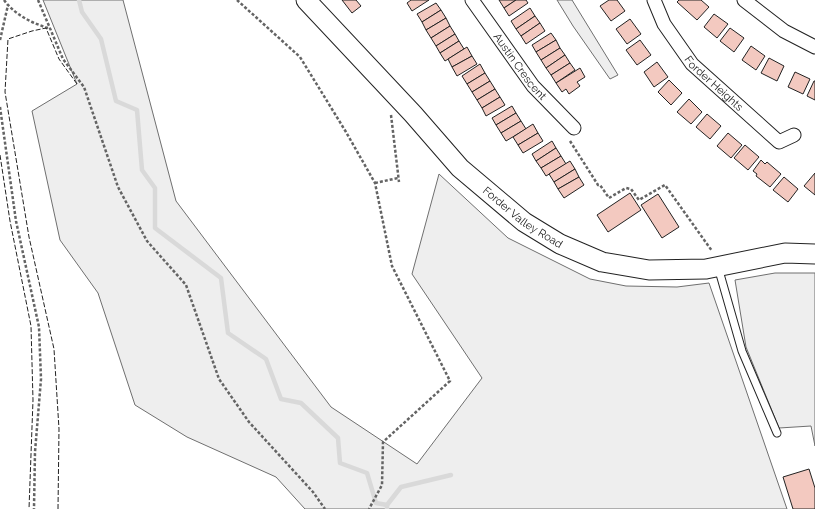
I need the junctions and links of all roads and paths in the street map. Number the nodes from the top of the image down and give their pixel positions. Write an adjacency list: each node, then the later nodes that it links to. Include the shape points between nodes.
1 (4, 0): 8 (path)
2 (38, 0): 9 (path)
3 (237, 0): 18 (path, via 300,57)
4 (306, 0): 12 (main road, Forder Valley Road)
5 (472, 0): 14 (street, Austin Crescent, via 533,86)
6 (654, 0): 15 (street, Forder Heights, via 664,24 692,64 779,142)
7 (744, 0): 11 (street, via 784,31)
8 (8, 5): 9 (path, via 31,22); 10 (path)
9 (49, 28): 23 (path, via 63,59 84,87 118,188 147,241 186,285 219,379 249,422 313,492)
10 (0, 40)
11 (815, 47)
12 (388, 87): 16 (path); 20 (main road, Forder Valley Road, via 460,168 524,222 560,244 602,262 649,270 706,269)
13 (0, 107): 22 (path, via 16,221 38,327 41,379 35,452)
14 (574, 128): 20 (path, via 568,138 609,198 626,188 631,189 639,200 665,185)
15 (794, 135)
16 (398, 178): 17 (path); 18 (path)
17 (399, 182)
18 (375, 183): 24 (path, via 392,266 450,381 383,442 382,485)
19 (815, 254): 20 (main road, Forder Valley Road, via 785,253)
20 (719, 259): 21 (lane, via 742,351)
21 (777, 433)
22 (34, 509)
23 (325, 509)
24 (369, 509)

